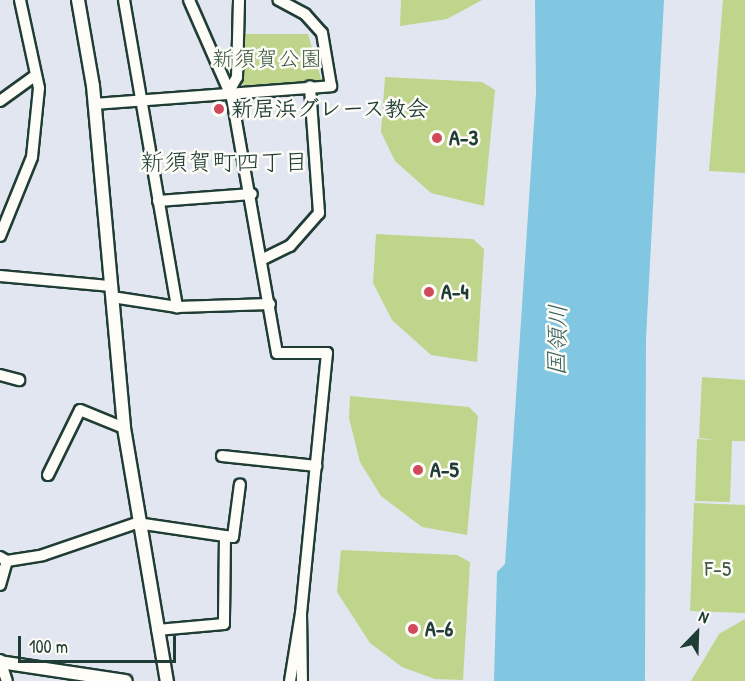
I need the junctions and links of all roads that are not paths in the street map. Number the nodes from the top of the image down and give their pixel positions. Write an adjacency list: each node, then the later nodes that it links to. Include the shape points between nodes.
1 (20, 0): 7 (street)
2 (78, 0): 12 (street)
3 (124, 0): 11 (street)
4 (189, 0): 9 (street)
5 (239, 0): 9 (street, via 237,77)
6 (279, 0): 8 (street, via 305,14 322,33 331,86)
7 (36, 75): 10 (street); 15 (street, via 32,157)
8 (310, 86): 9 (street); 16 (street, via 319,213 290,246)
9 (229, 91): 11 (street); 13 (street)
10 (0, 100)
11 (138, 100): 12 (street); 14 (street)
12 (94, 104): 18 (street)
13 (252, 194): 14 (street); 16 (street)
14 (158, 201): 20 (street)
15 (0, 236)
16 (263, 259): 19 (street)
17 (0, 276): 18 (street)
18 (111, 291): 20 (street); 23 (street)
19 (270, 304): 20 (street); 25 (street, via 278,353 327,353)
20 (177, 307)
21 (0, 375): 22 (street)
22 (19, 380)
23 (124, 428): 26 (street, via 80,410); 28 (street)
24 (222, 456): 25 (street)
25 (316, 466): 32 (street)
26 (48, 475)
27 (240, 484): 29 (street, via 233,537)
28 (137, 523): 29 (street); 30 (street); 33 (street)
29 (225, 537): 33 (street, via 224,624)
30 (4, 559): 31 (street)
31 (0, 585)
32 (301, 613): 38 (street); 39 (street, via 305,625)
33 (157, 630): 37 (street)
34 (0, 662): 35 (street); 36 (street)
35 (8, 681)
36 (126, 681)
37 (167, 681)
38 (290, 681)
39 (303, 681)

